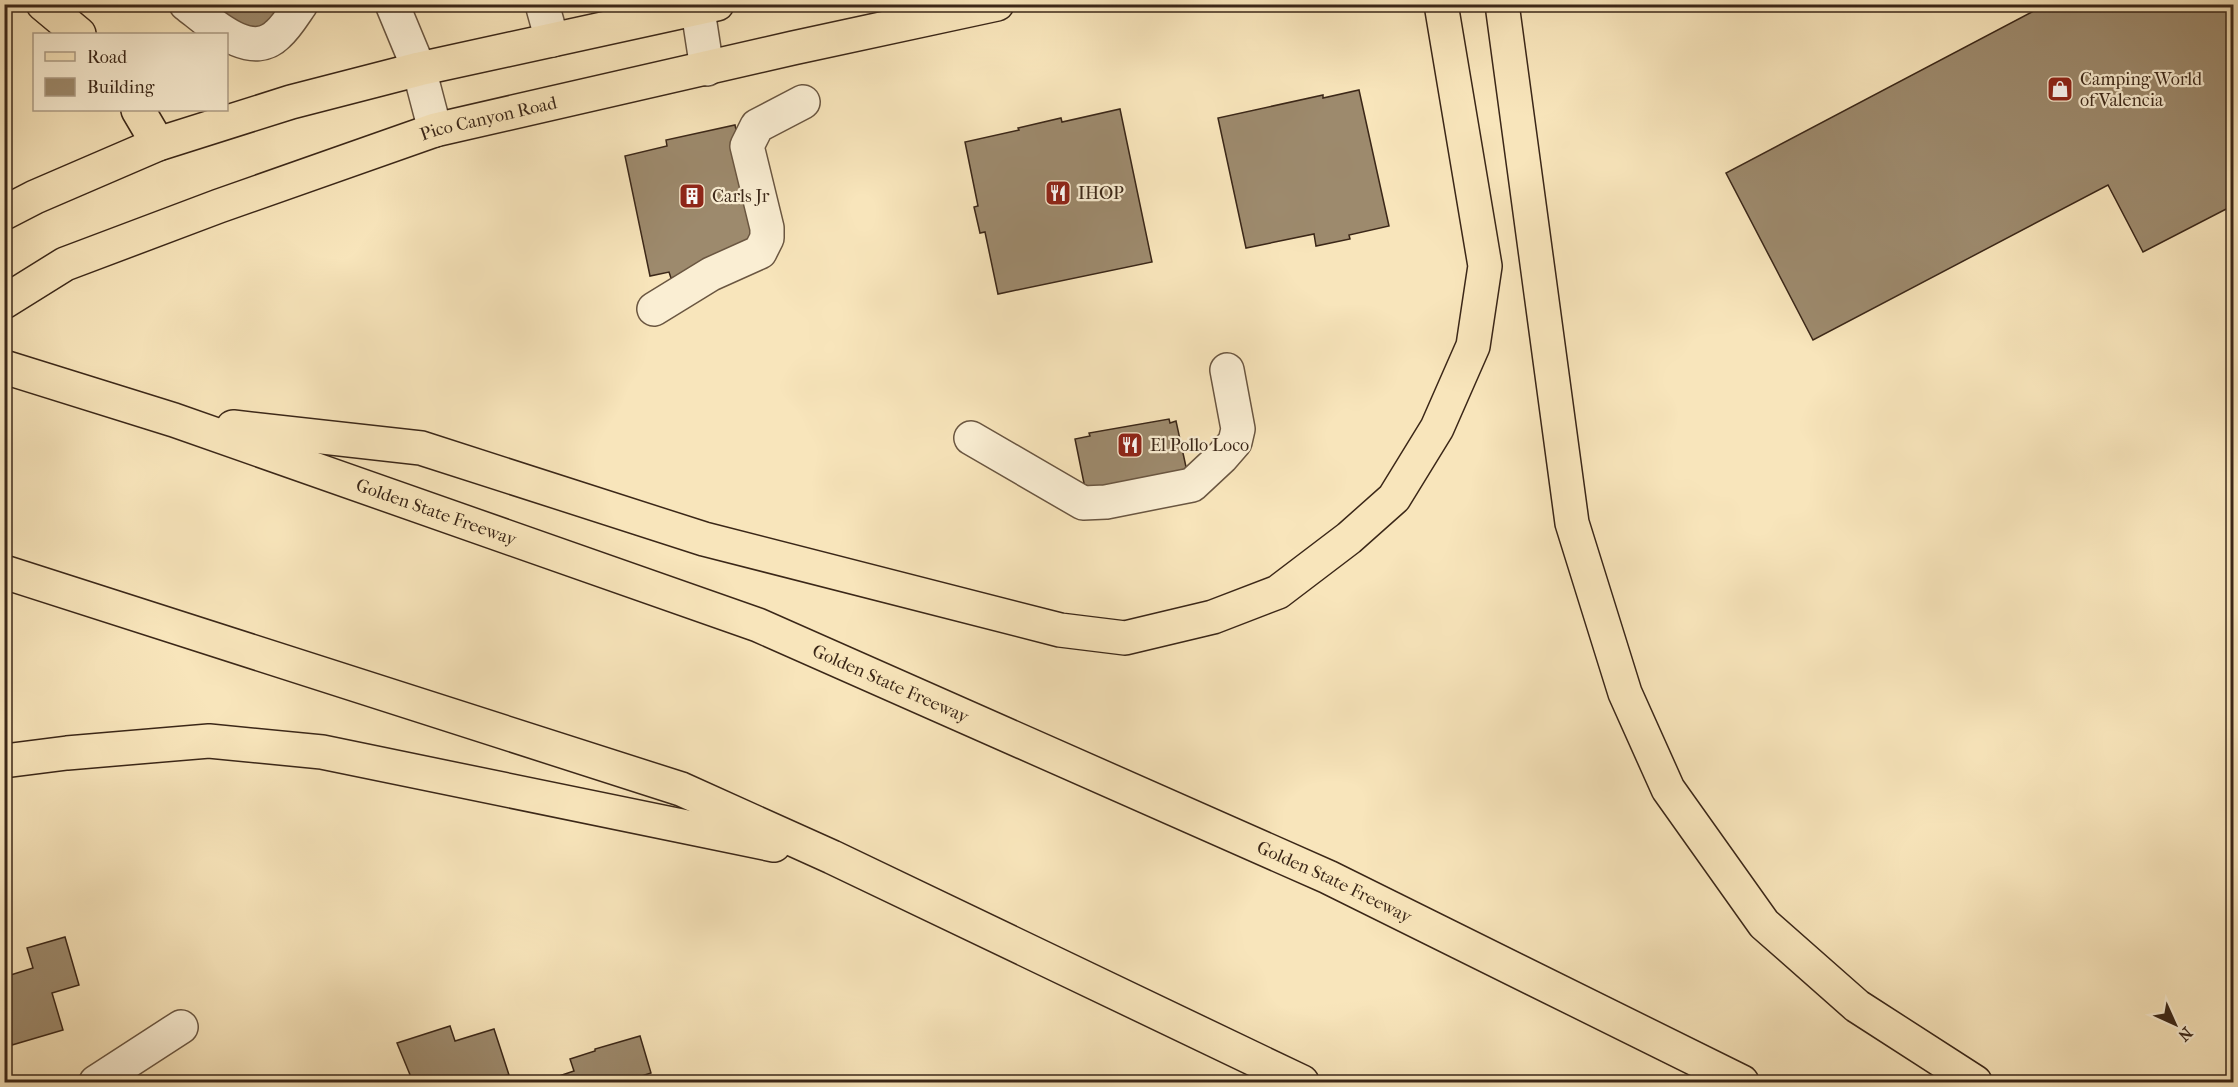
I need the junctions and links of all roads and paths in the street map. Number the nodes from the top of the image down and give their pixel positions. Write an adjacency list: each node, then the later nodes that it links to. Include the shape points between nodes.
1 (43, 4): 10 (main road)
2 (186, 4): 11 (street)
3 (301, 4): 12 (street, via 278,34 265,43 253,45)
4 (392, 4): 14 (street)
5 (542, 4): 13 (street)
6 (998, 4): 15 (main road, Pico Canyon Road)
7 (1441, 4): 25 (main road, via 1485,266 1473,346 1437,428 1394,498 1278,592 1213,617 1125,638 1060,630 704,539 421,448)
8 (1502, 4): 34 (main road, via 1572,523 1626,693 1644,736 1668,789 1764,924 1857,1006)
9 (704, 6): 13 (main road); 15 (street)
10 (78, 33)
11 (226, 33)
12 (228, 35)
13 (552, 40): 14 (main road)
14 (419, 69): 18 (street); 19 (main road, via 291,102)
15 (707, 69): 18 (main road, Pico Canyon Road)
16 (803, 102): 22 (street, via 757,126 747,146 767,228 760,252 711,274)
17 (139, 111): 19 (main road)
18 (435, 130): 21 (main road, Pico Canyon Road, via 65,264)
19 (158, 144): 20 (main road)
20 (4, 213)
21 (4, 302)
22 (654, 309)
23 (4, 368): 25 (main road, Golden State Freeway)
24 (1227, 370): 26 (street, via 1238,429 1236,442 1192,485 1083,503)
25 (174, 420): 33 (main road, Golden State Freeway, via 758,625 1328,877)
26 (971, 438)
27 (4, 572): 29 (main road, via 681,789)
28 (4, 761): 29 (main road, via 209,741 322,752)
29 (832, 857): 32 (main road)
30 (181, 1027): 31 (street)
31 (96, 1083)
32 (1302, 1083)
33 (1742, 1083)
34 (1976, 1083)

